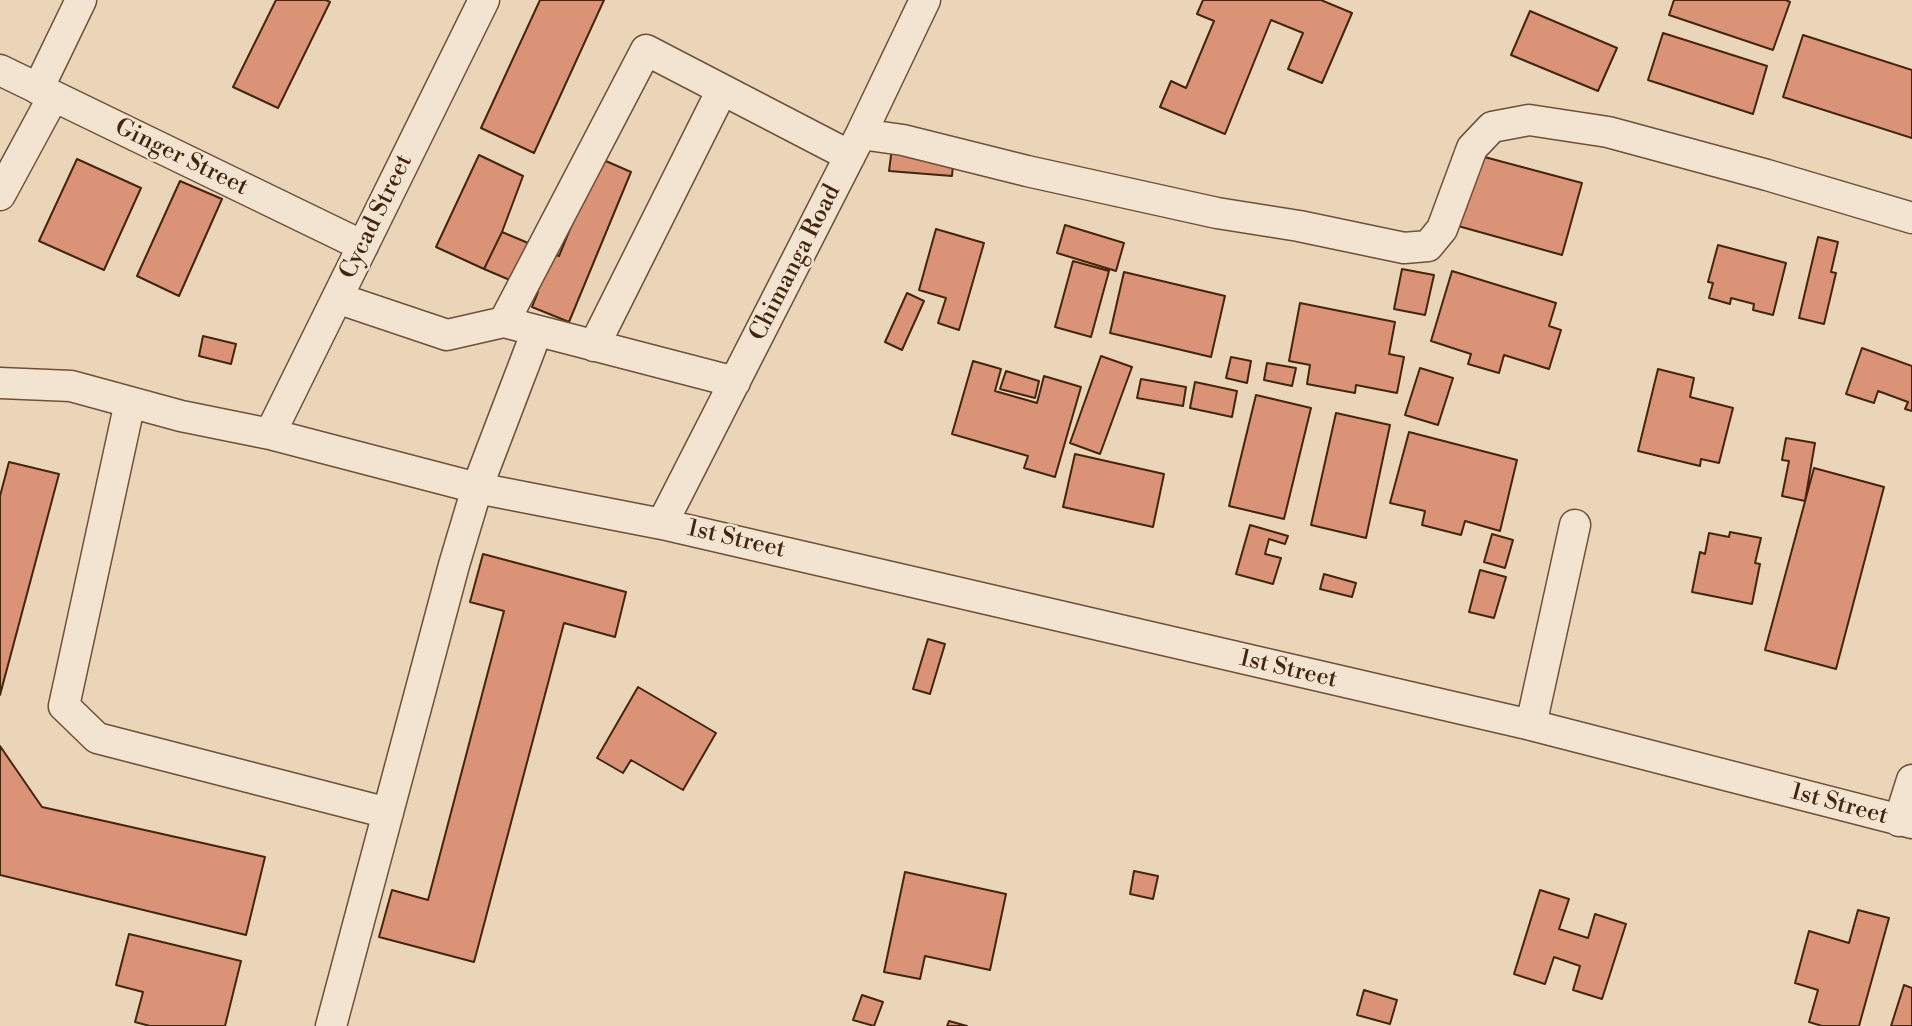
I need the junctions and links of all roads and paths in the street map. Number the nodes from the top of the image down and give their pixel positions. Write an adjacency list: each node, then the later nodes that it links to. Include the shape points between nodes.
1 (81, 0): 6 (street)
2 (484, 0): 10 (street, Cycad Street)
3 (925, 0): 7 (street, Chimanga Road)
4 (0, 70): 6 (street, Ginger Street)
5 (722, 90): 7 (street); 12 (street, via 646,50); 14 (street)
6 (45, 93): 8 (street); 10 (street, Ginger Street)
7 (856, 145): 9 (street, via 903,141 1217,213 1404,248 1427,246 1442,229 1472,149 1492,127 1529,120 1608,132); 15 (street, Chimanga Road)
8 (0, 195)
9 (1912, 218)
10 (363, 246): 11 (street, Cycad Street)
11 (337, 298): 12 (street, via 447,335); 18 (street, Cycad Street)
12 (504, 322): 13 (street)
13 (537, 331): 14 (street); 19 (street)
14 (594, 346): 15 (street)
15 (735, 382): 20 (street, Chimanga Road)
16 (0, 383): 17 (street, 1st Street, via 71,386)
17 (130, 402): 18 (street, 1st Street); 24 (street, via 64,706 97,738)
18 (270, 434): 19 (street, 1st Street)
19 (477, 488): 20 (street, 1st Street); 24 (street)
20 (663, 524): 22 (street, 1st Street)
21 (1575, 525): 22 (street)
22 (1531, 726): 25 (street, 1st Street)
23 (1912, 780): 25 (street)
24 (388, 813): 26 (street)
25 (1905, 822)
26 (331, 1026)

